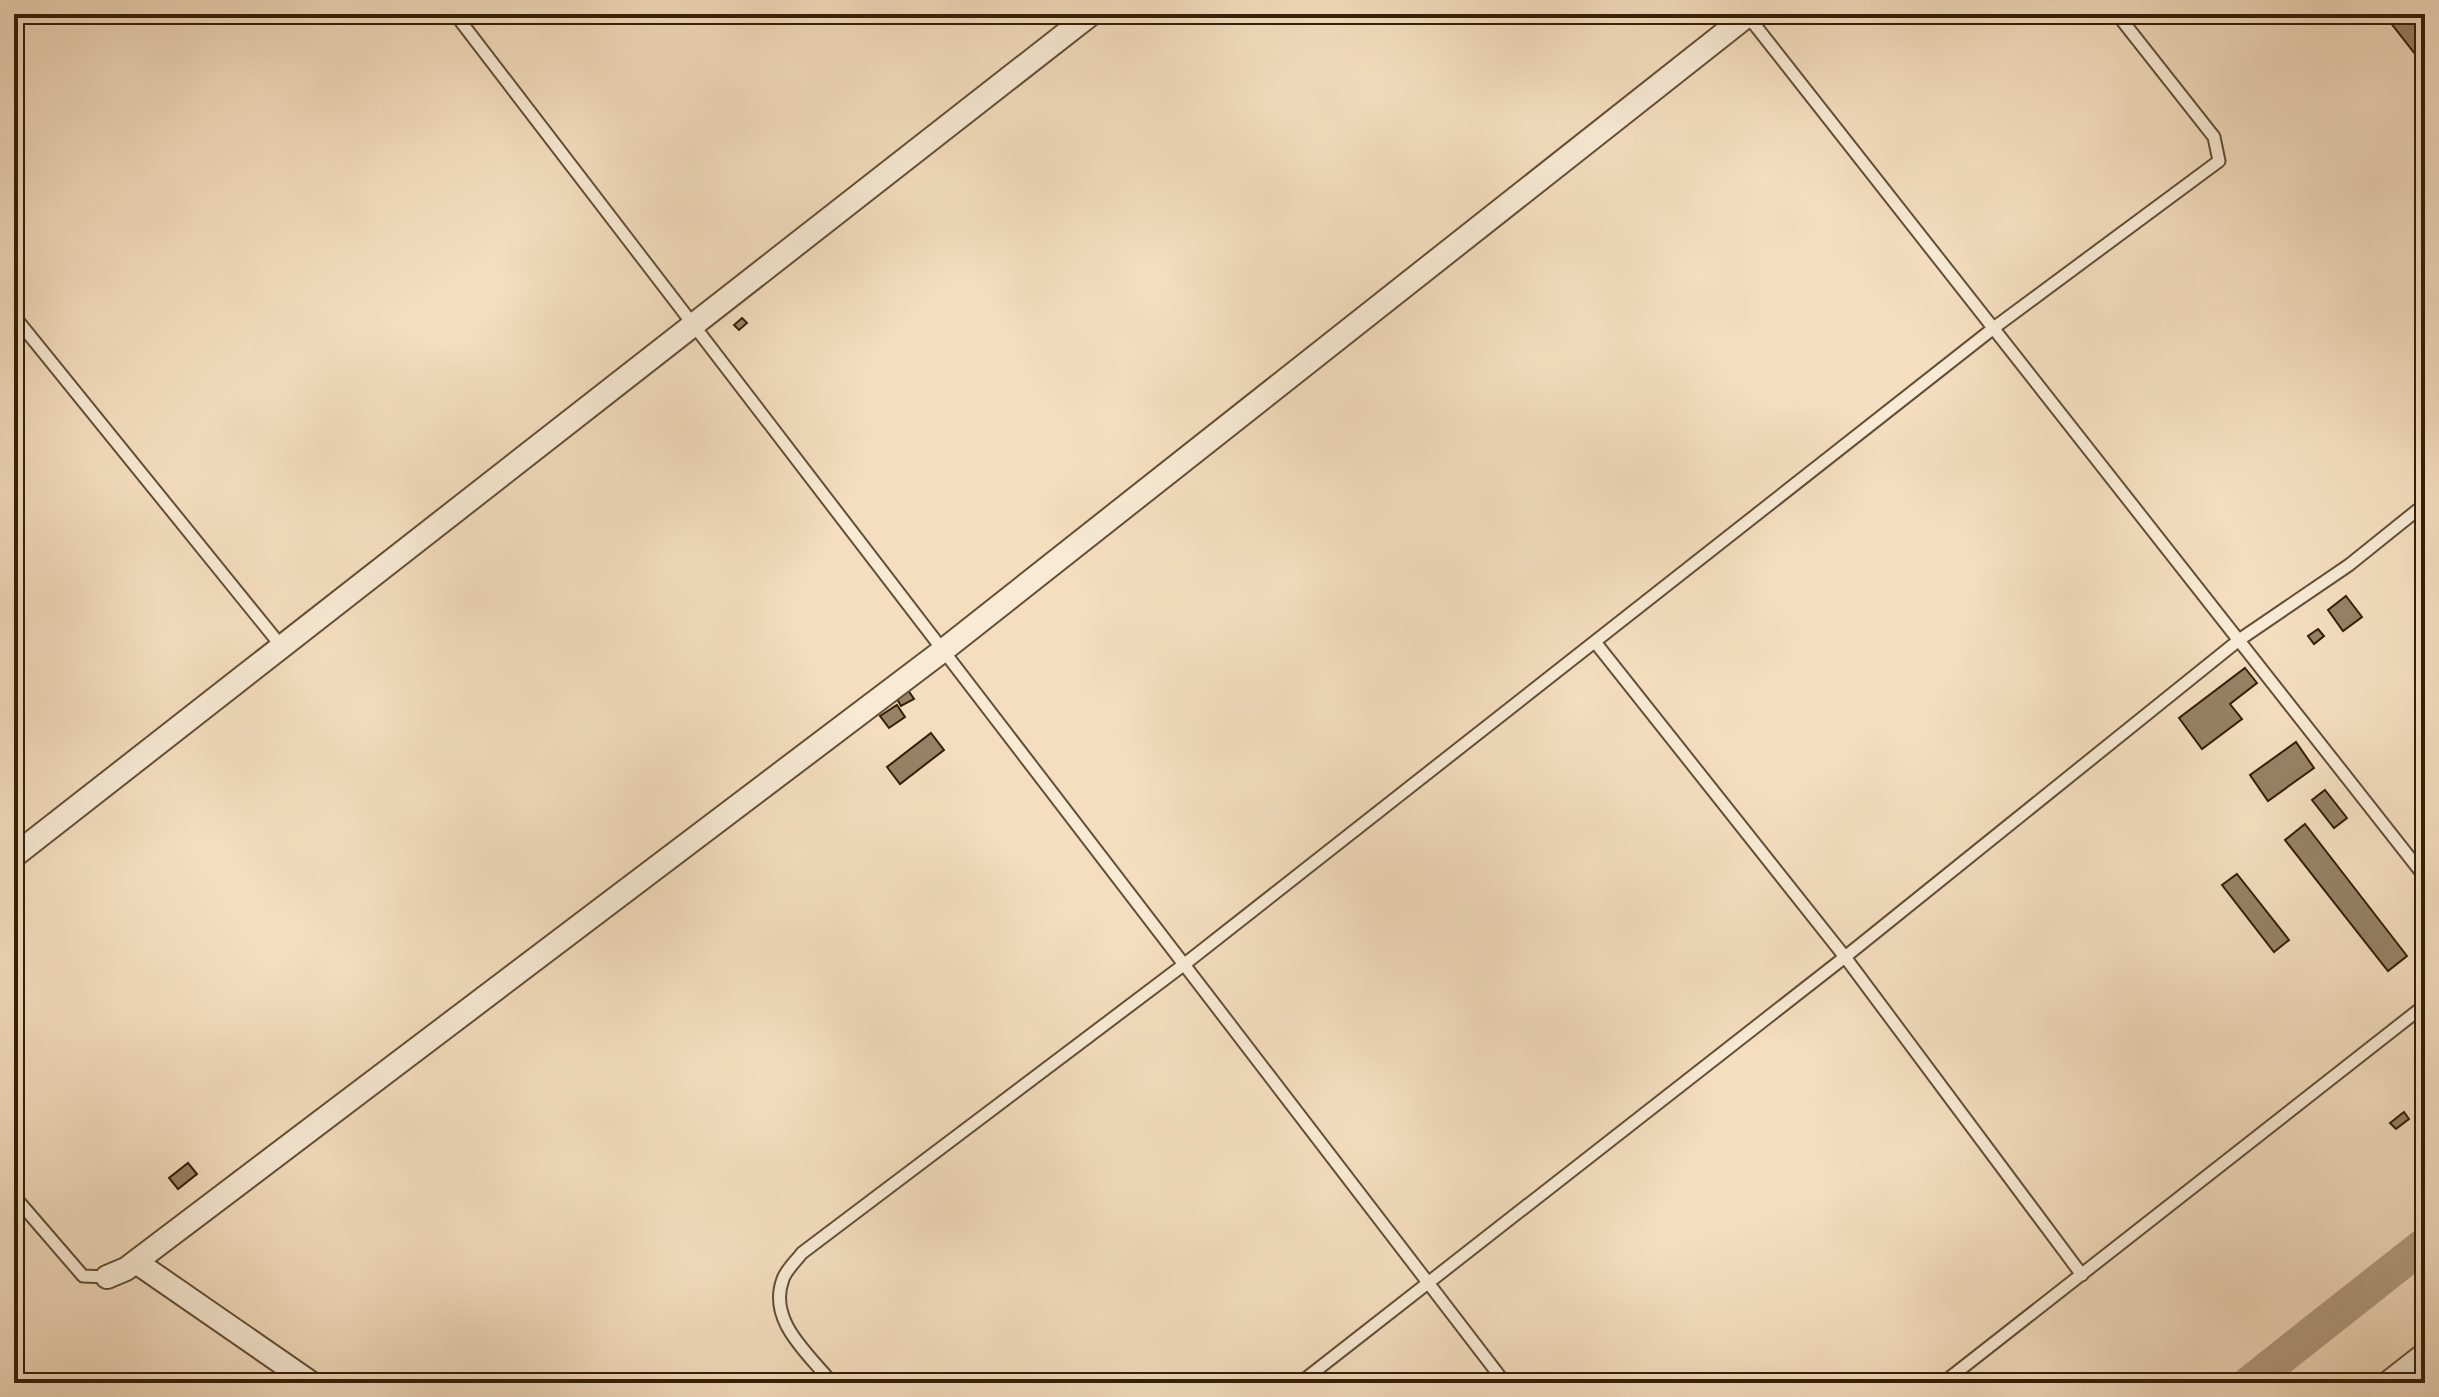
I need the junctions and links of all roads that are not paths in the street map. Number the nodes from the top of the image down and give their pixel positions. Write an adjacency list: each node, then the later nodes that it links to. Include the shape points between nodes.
1 (455, 14): 6 (lane)
2 (1091, 14): 6 (street)
3 (1748, 14): 7 (lane); 12 (street)
4 (2117, 14): 7 (lane, via 2214,137 2219,161)
5 (14, 316): 11 (lane)
6 (694, 327): 11 (street); 12 (lane)
7 (1995, 327): 9 (lane); 10 (lane)
8 (2425, 504): 9 (lane, via 2349,565)
9 (2239, 640): 14 (lane); 15 (lane)
10 (1595, 642): 15 (lane); 16 (lane)
11 (282, 647): 13 (street)
12 (941, 652): 16 (lane); 19 (street)
13 (14, 856)
14 (2425, 877)
15 (1845, 957): 20 (lane); 22 (lane)
16 (1186, 963): 22 (lane); 25 (lane, via 802,1253 783,1278 779,1311)
17 (2425, 1005): 20 (lane)
18 (14, 1196): 21 (lane, via 83,1276)
19 (136, 1262): 21 (street); 24 (street)
20 (2082, 1275): 28 (lane)
21 (107, 1277)
22 (1426, 1283): 26 (lane); 27 (lane)
23 (2425, 1354): 29 (street)
24 (311, 1383)
25 (832, 1383)
26 (1300, 1383)
27 (1505, 1383)
28 (1943, 1383)
29 (2388, 1383)

